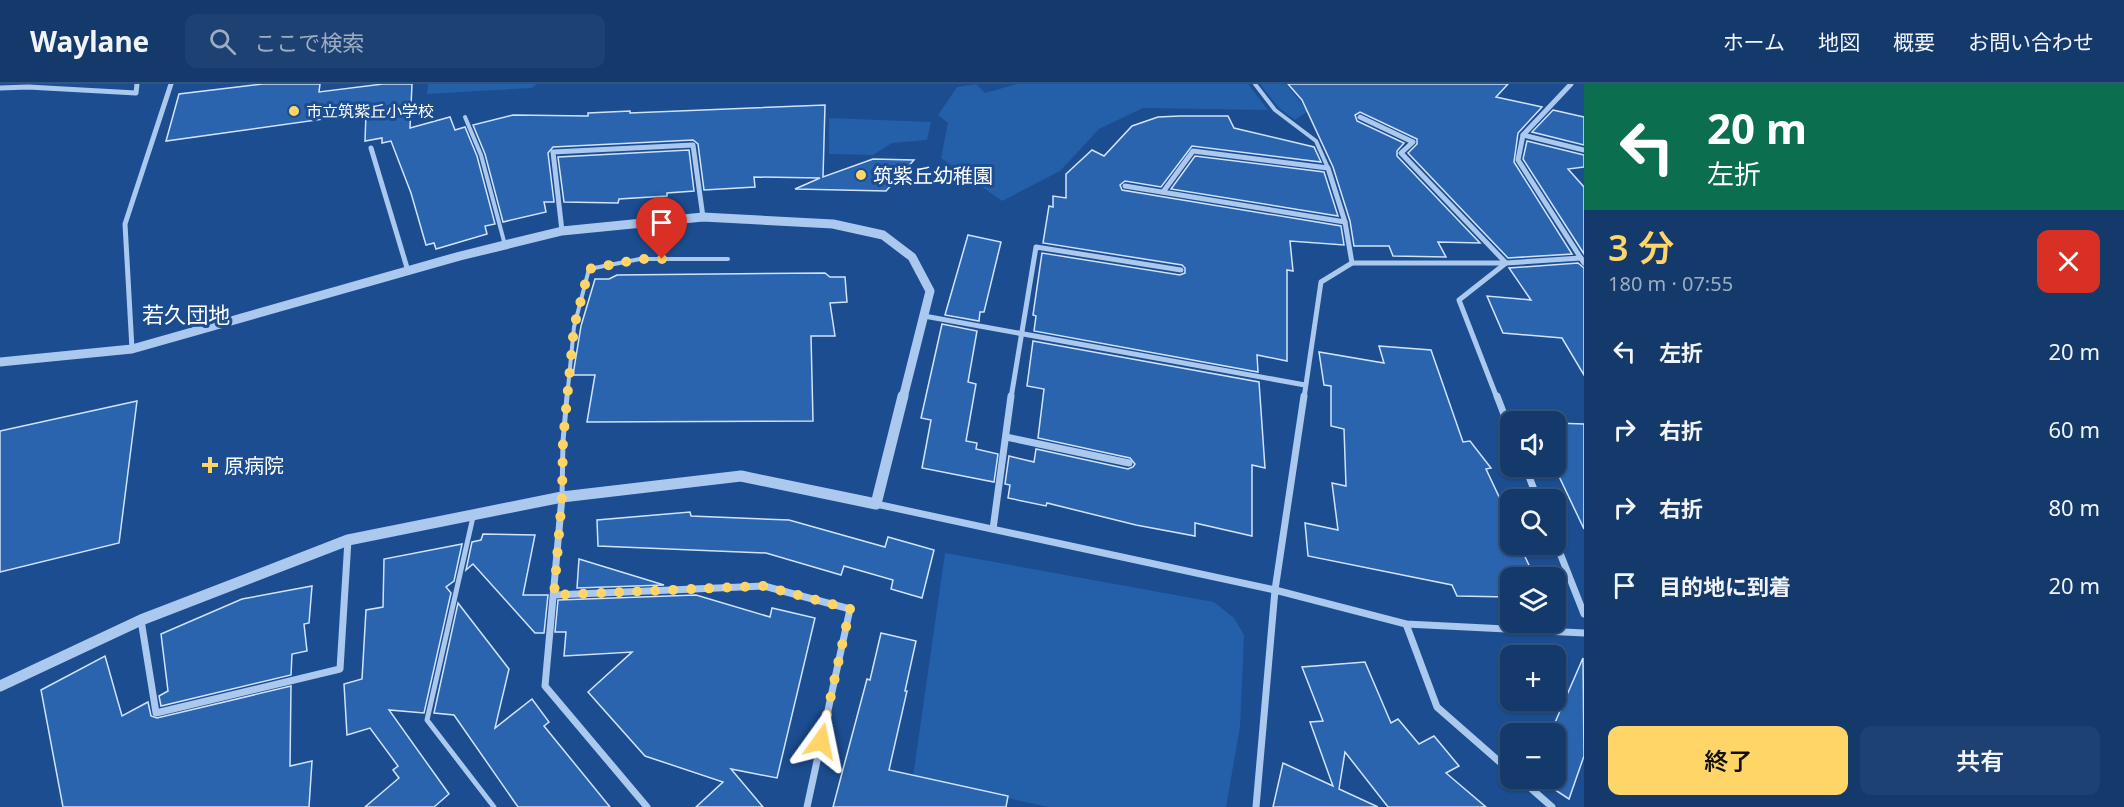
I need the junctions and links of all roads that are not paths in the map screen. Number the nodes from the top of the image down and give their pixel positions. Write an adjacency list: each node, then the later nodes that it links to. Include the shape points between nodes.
1 (137, 84): 5 (street, via 136,93)
2 (171, 84): 26 (street, via 124,224)
3 (1255, 84): 11 (lane, via 1275,110 1317,141)
4 (1571, 84): 8 (street)
5 (0, 88)
6 (465, 117): 17 (lane, via 482,155)
7 (1360, 117): 21 (street, via 1413,142 1401,153)
8 (1523, 135): 10 (street); 19 (street, via 1518,160)
9 (371, 148): 23 (street)
10 (1584, 150)
11 (1328, 168): 13 (street, via 1193,152); 15 (street)
12 (1125, 186): 13 (street)
13 (1163, 192): 15 (street)
14 (703, 217): 16 (street); 16 (street, via 693,145 553,152); 24 (street, via 833,224 883,235 912,257 930,291)
15 (1345, 222): 20 (street)
16 (562, 231): 17 (street)
17 (505, 245): 23 (street)
18 (729, 259): 32 (lane, via 640,259 589,269 574,327)
19 (1583, 261): 21 (street)
20 (1352, 263): 21 (street); 28 (street, via 1321,282)
21 (1506, 263): 29 (street, via 1459,300)
22 (1181, 270): 25 (street, via 1036,247)
23 (408, 271): 26 (street)
24 (924, 316): 25 (street); 33 (street)
25 (1020, 333): 28 (street); 30 (street)
26 (132, 349): 27 (street)
27 (0, 362)
28 (1305, 385): 38 (street)
29 (1503, 411)
30 (1006, 437): 31 (street); 35 (street)
31 (1129, 463)
32 (562, 497): 33 (street, via 741,476); 34 (street); 39 (street)
33 (876, 504): 35 (street)
34 (474, 515): 36 (street); 47 (lane, via 427,720)
35 (993, 529): 38 (street)
36 (348, 540): 41 (street); 41 (street, via 340,669 156,713)
37 (1561, 555): 40 (street)
38 (1275, 590): 42 (street); 50 (street)
39 (554, 595): 48 (street, via 545,687); 49 (street, via 764,586 850,609)
40 (1584, 614)
41 (141, 620): 44 (street)
42 (1406, 624): 43 (street); 45 (street, via 1437,706)
43 (1584, 633)
44 (0, 686)
45 (1500, 762)
46 (1532, 789): 51 (street)
47 (494, 807)
48 (647, 807)
49 (807, 807)
50 (1256, 807)
51 (1552, 807)

